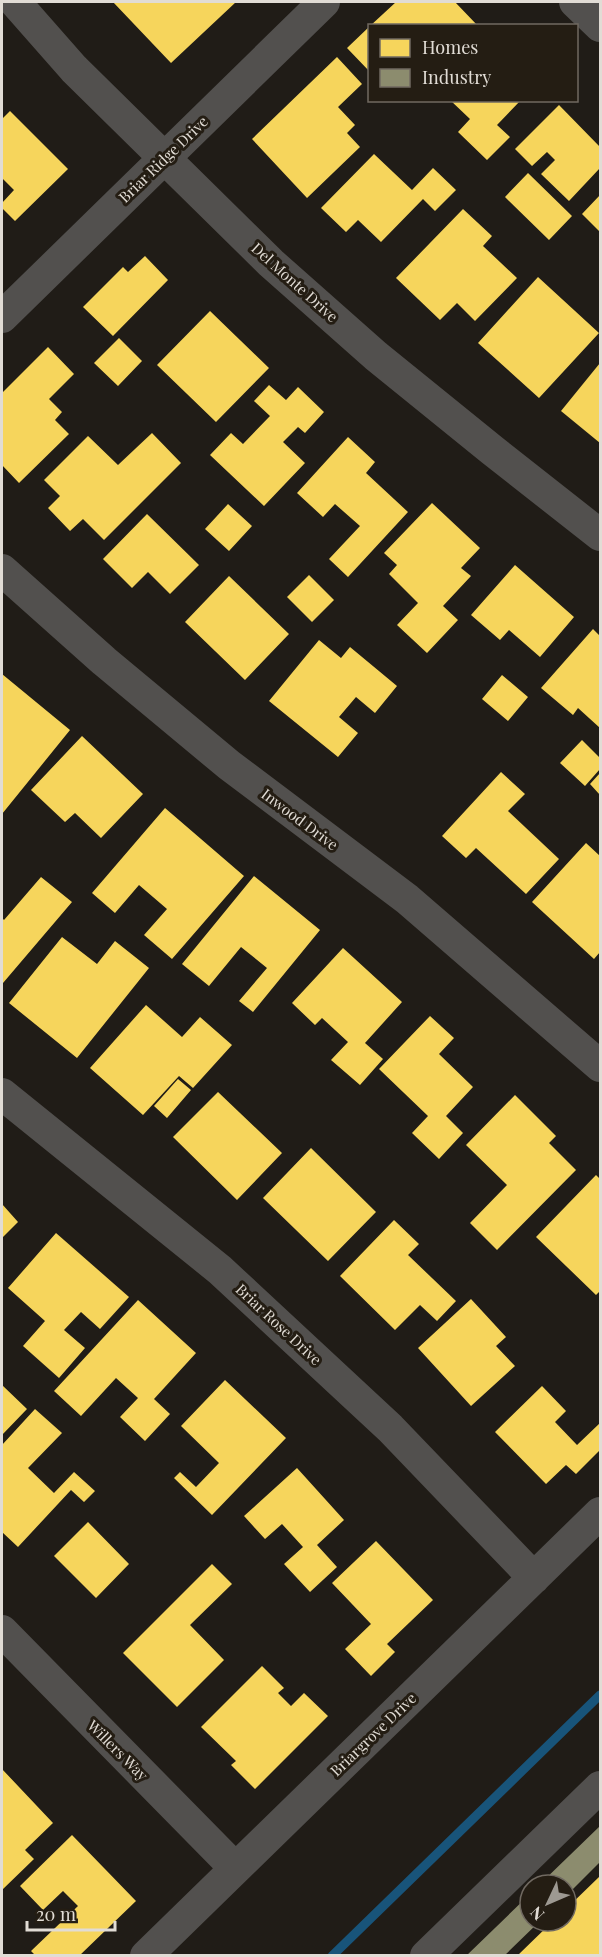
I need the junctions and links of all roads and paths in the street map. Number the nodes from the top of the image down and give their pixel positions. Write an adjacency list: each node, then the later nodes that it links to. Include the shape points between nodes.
1 (15, 2): 5 (street, Del Monte Drive, via 74,69)
2 (324, 2): 5 (street, Briar Ridge Drive)
3 (575, 2): 4 (street)
4 (600, 26)
5 (164, 158): 6 (street, Briar Ridge Drive); 7 (street, Del Monte Drive, via 271,263 376,356)
6 (2, 317)
7 (600, 535)
8 (2, 570): 9 (street, Inwood Drive, via 229,765 407,899)
9 (600, 1066)
10 (2, 1094): 12 (street, Briar Rose Drive, via 220,1270 390,1428)
11 (600, 1513): 12 (street, Briargrove Drive)
12 (534, 1578): 15 (street, Briargrove Drive)
13 (2, 1631): 15 (street, Willers Way)
14 (600, 1787): 17 (street)
15 (235, 1869): 16 (street, Briargrove Drive)
16 (146, 1956)
17 (426, 1956)

